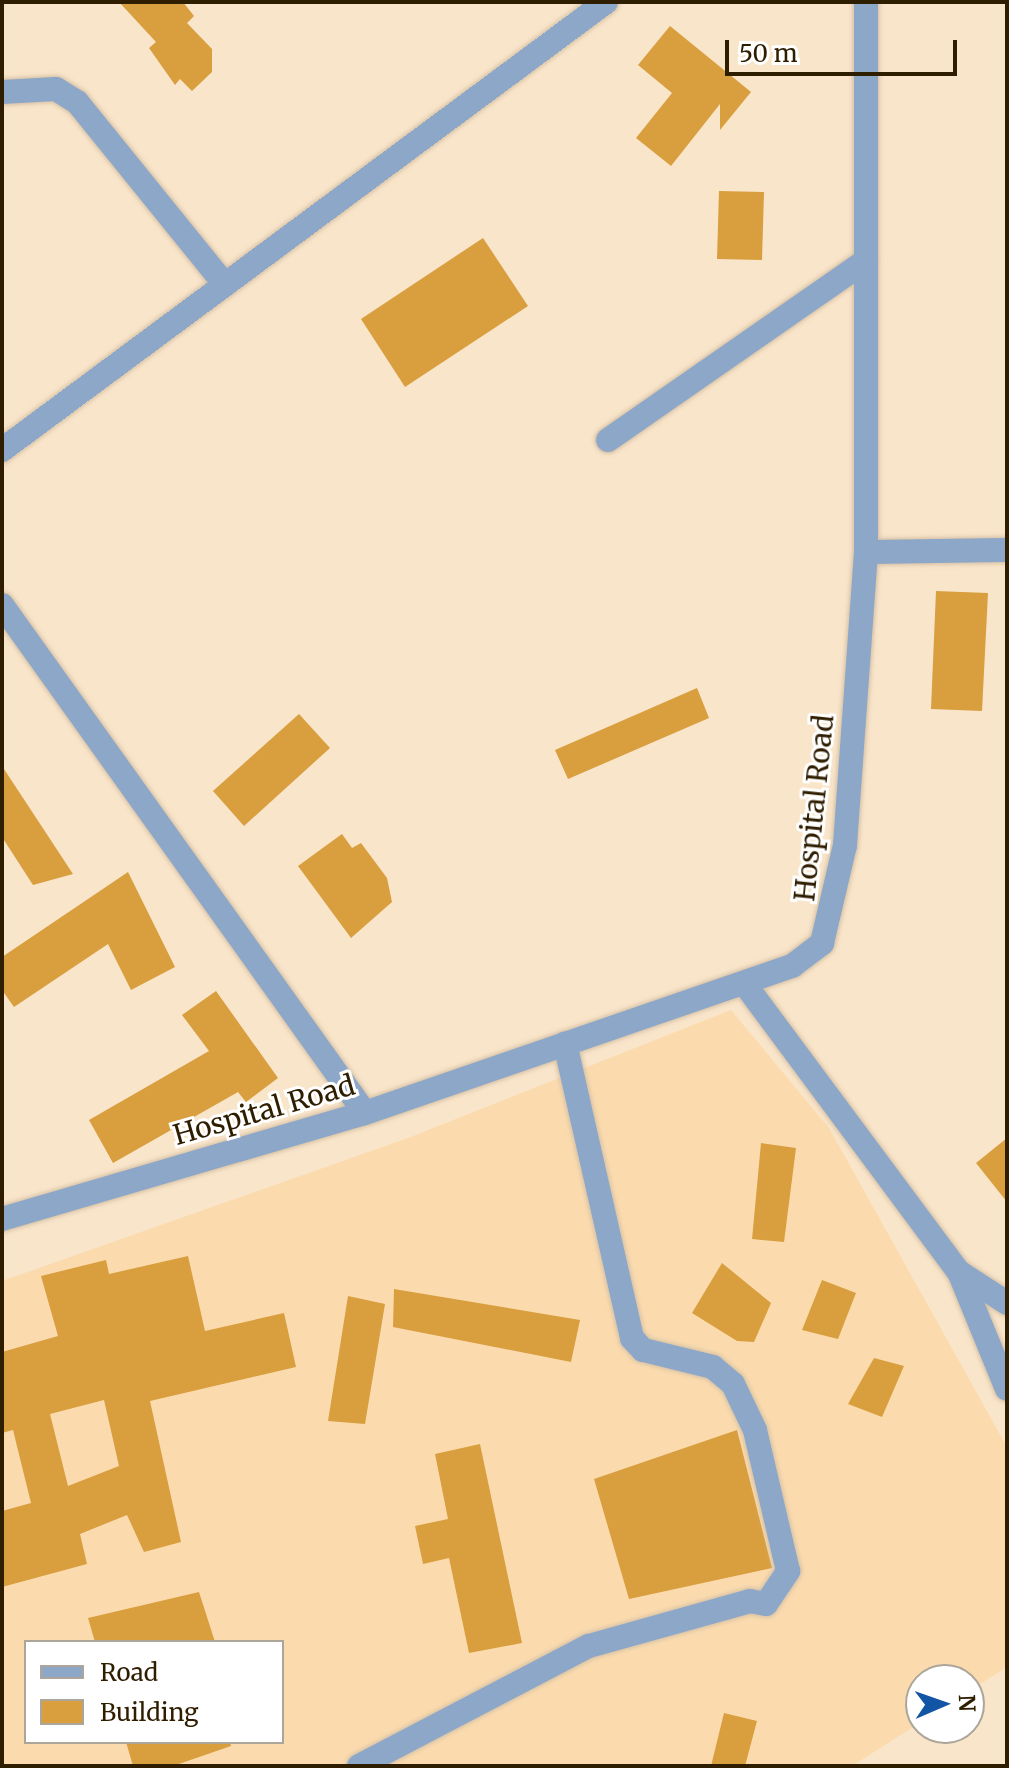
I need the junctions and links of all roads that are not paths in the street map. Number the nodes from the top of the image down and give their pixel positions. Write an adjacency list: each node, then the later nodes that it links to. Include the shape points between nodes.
1 (606, 2): 5 (street)
2 (866, 2): 4 (street, Hospital Road)
3 (2, 92): 5 (street, via 56,89 77,102)
4 (866, 261): 6 (street); 9 (street, Hospital Road)
5 (225, 285): 7 (street)
6 (608, 440)
7 (2, 450)
8 (1007, 550): 9 (street)
9 (866, 552): 11 (street, Hospital Road, via 836,906 822,943 792,966)
10 (2, 605): 13 (street)
11 (744, 983): 12 (street, Hospital Road); 15 (street)
12 (565, 1044): 13 (street, Hospital Road); 18 (street, via 632,1338 643,1350 713,1367 733,1384 755,1430 788,1571 766,1604 750,1601 589,1646)
13 (365, 1113): 14 (street, Hospital Road)
14 (2, 1219)
15 (959, 1272): 16 (street); 17 (street)
16 (1007, 1303)
17 (1007, 1389)
18 (359, 1766)

